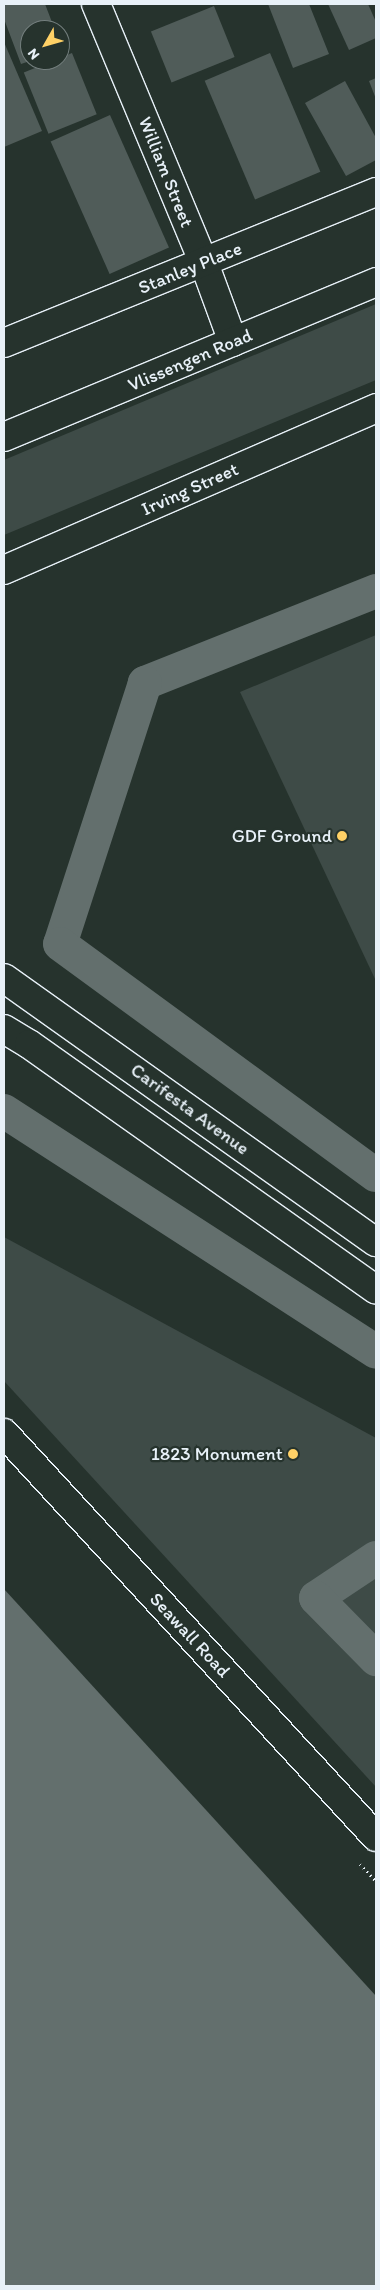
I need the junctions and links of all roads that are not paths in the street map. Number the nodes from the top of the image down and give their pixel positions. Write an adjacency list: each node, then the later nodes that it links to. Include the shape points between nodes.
1 (96, 4): 3 (main road, William Street)
2 (376, 192): 3 (main road, Stanley Place)
3 (206, 269): 5 (main road, William Street); 6 (main road, Stanley Place)
4 (376, 282): 5 (main road, Vlissengen Road)
5 (232, 337): 8 (main road, Vlissengen Road)
6 (4, 343)
7 (376, 408): 9 (main road, Irving Street)
8 (4, 437)
9 (4, 570)
10 (4, 978): 12 (main road, Carifesta Avenue)
11 (4, 1029): 13 (main road, Carifesta Avenue)
12 (376, 1242)
13 (376, 1290)
14 (4, 1433): 15 (main road, Seawall Road)
15 (376, 1838)

